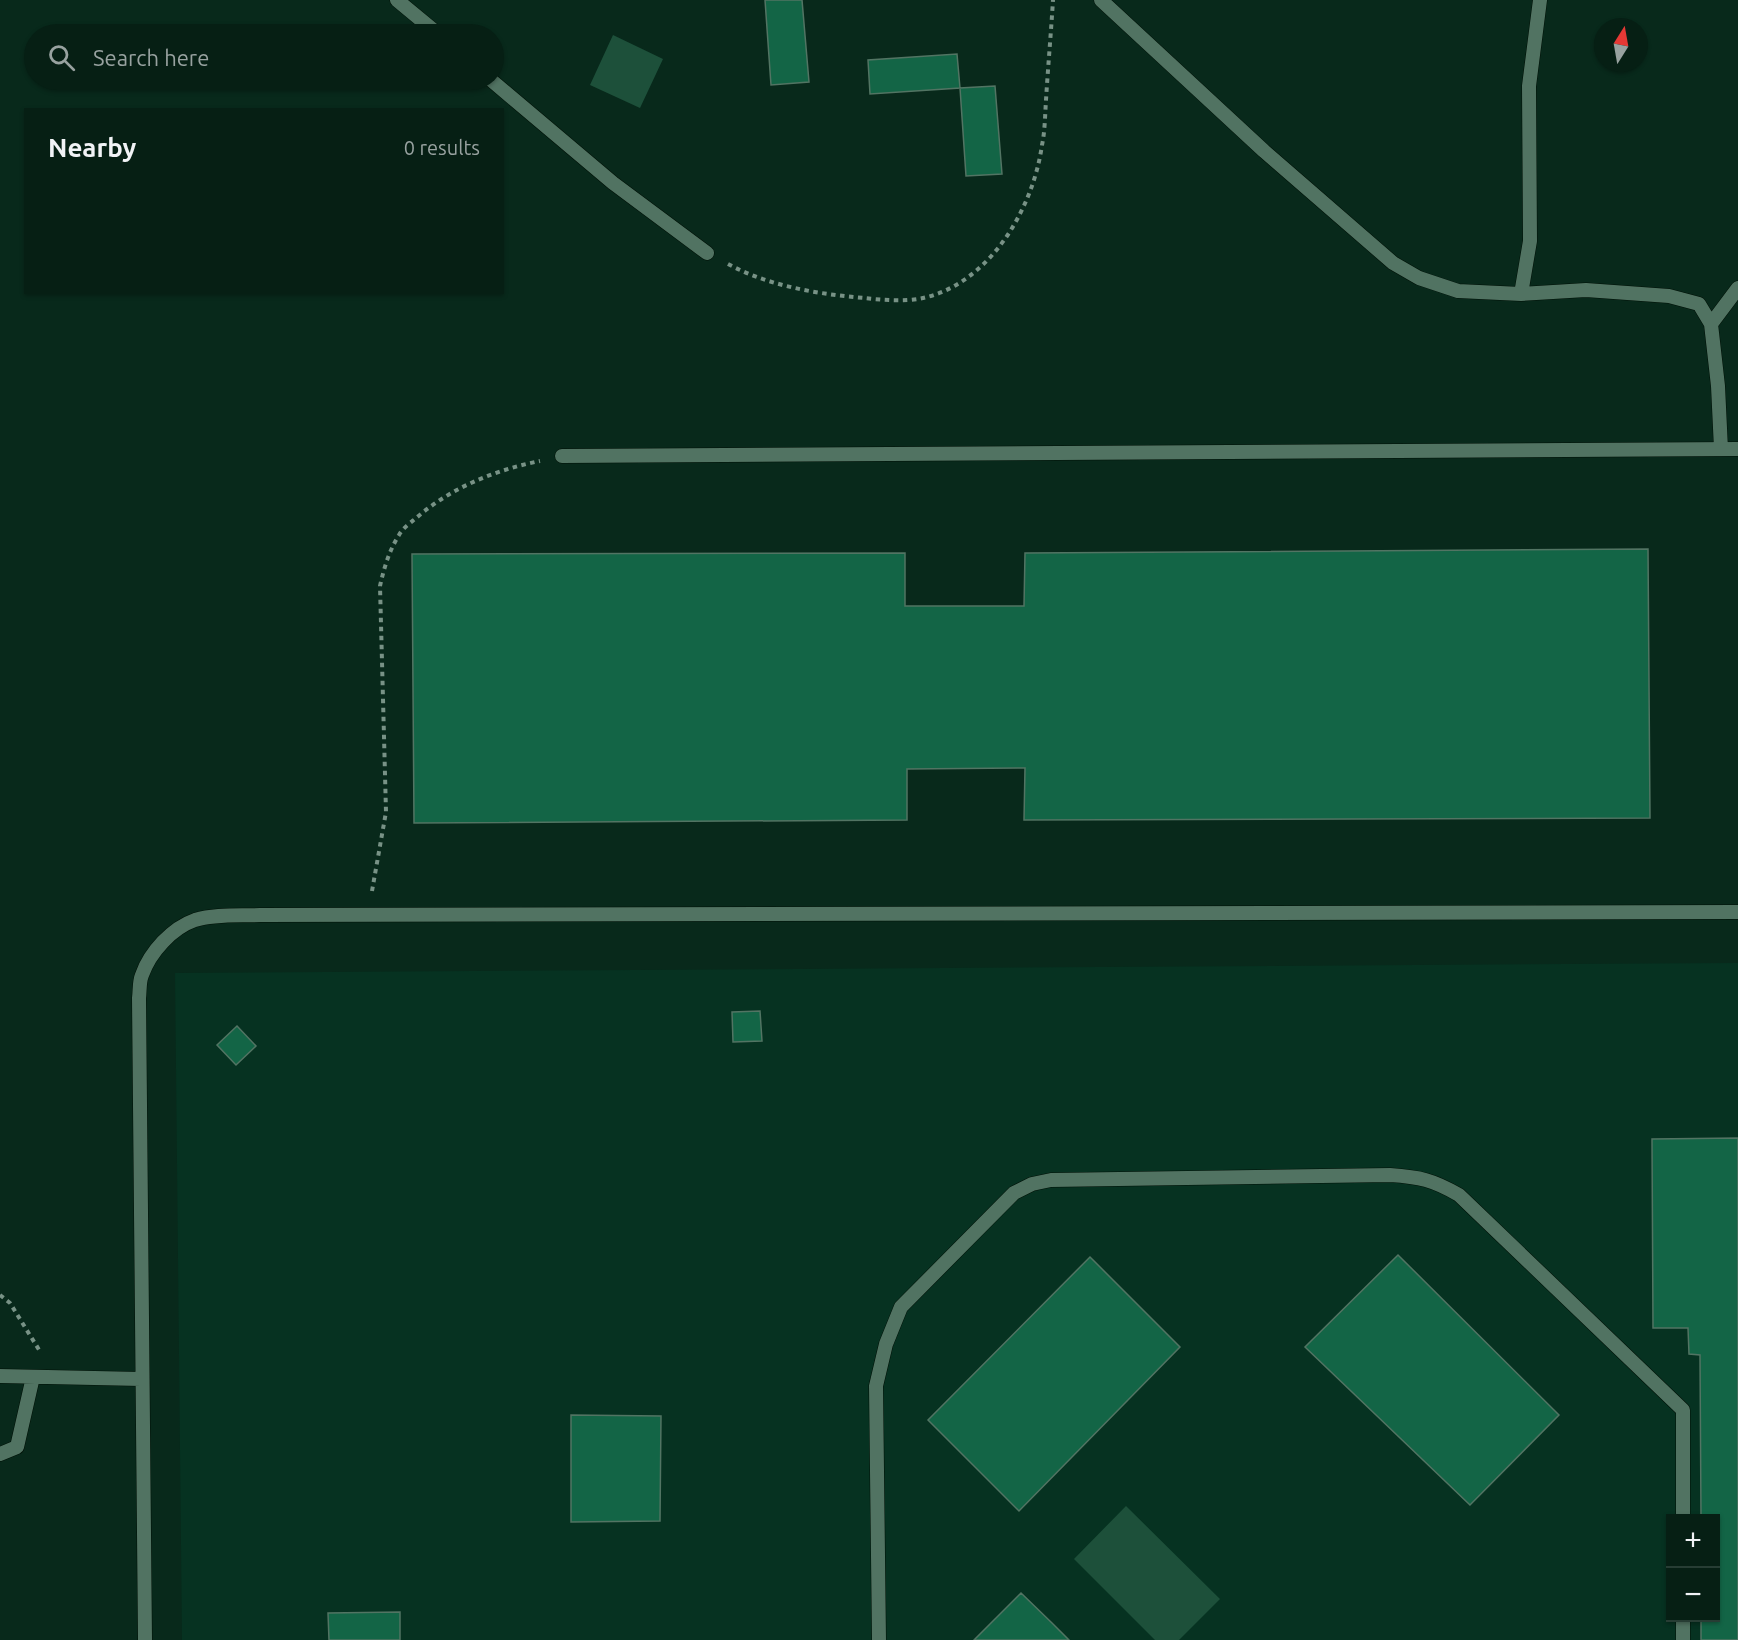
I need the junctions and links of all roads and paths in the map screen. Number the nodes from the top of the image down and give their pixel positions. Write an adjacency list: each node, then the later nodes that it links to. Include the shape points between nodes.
1 (397, 0): 5 (lane)
2 (1053, 0): 7 (path, via 1042,146 1028,199 1012,231 985,262 957,284 922,298 880,300 844,296 769,281)
3 (1101, 0): 9 (lane, via 1264,152 1393,263 1419,278 1458,291)
4 (1540, 0): 9 (lane, via 1529,86 1530,241)
5 (426, 24)
6 (503, 90): 7 (lane, via 613,183)
7 (707, 253)
8 (1738, 288): 10 (lane)
9 (1521, 294): 10 (lane, via 1586,290 1669,296 1699,304)
10 (1711, 324): 11 (lane)
11 (1721, 449): 12 (lane); 13 (lane)
12 (1738, 449)
13 (562, 456): 15 (path, via 508,468 460,488 426,509 400,532 385,560 380,586 386,812)
14 (1738, 912): 15 (lane)
15 (367, 915): 20 (lane, via 215,916 194,921 162,943 141,976)
16 (0, 1295): 19 (path, via 16,1312)
17 (0, 1376): 18 (lane)
18 (33, 1377): 19 (lane); 21 (lane, via 17,1447)
19 (55, 1377): 20 (lane)
20 (141, 1378): 24 (lane)
21 (0, 1454)
22 (1683, 1514): 25 (lane, via 1683,1410 1459,1195 1442,1185 1421,1177 1390,1175 1051,1180 1014,1193 901,1307 886,1344 876,1386)
23 (1683, 1622): 26 (lane)
24 (145, 1640)
25 (879, 1640)
26 (1683, 1640)

